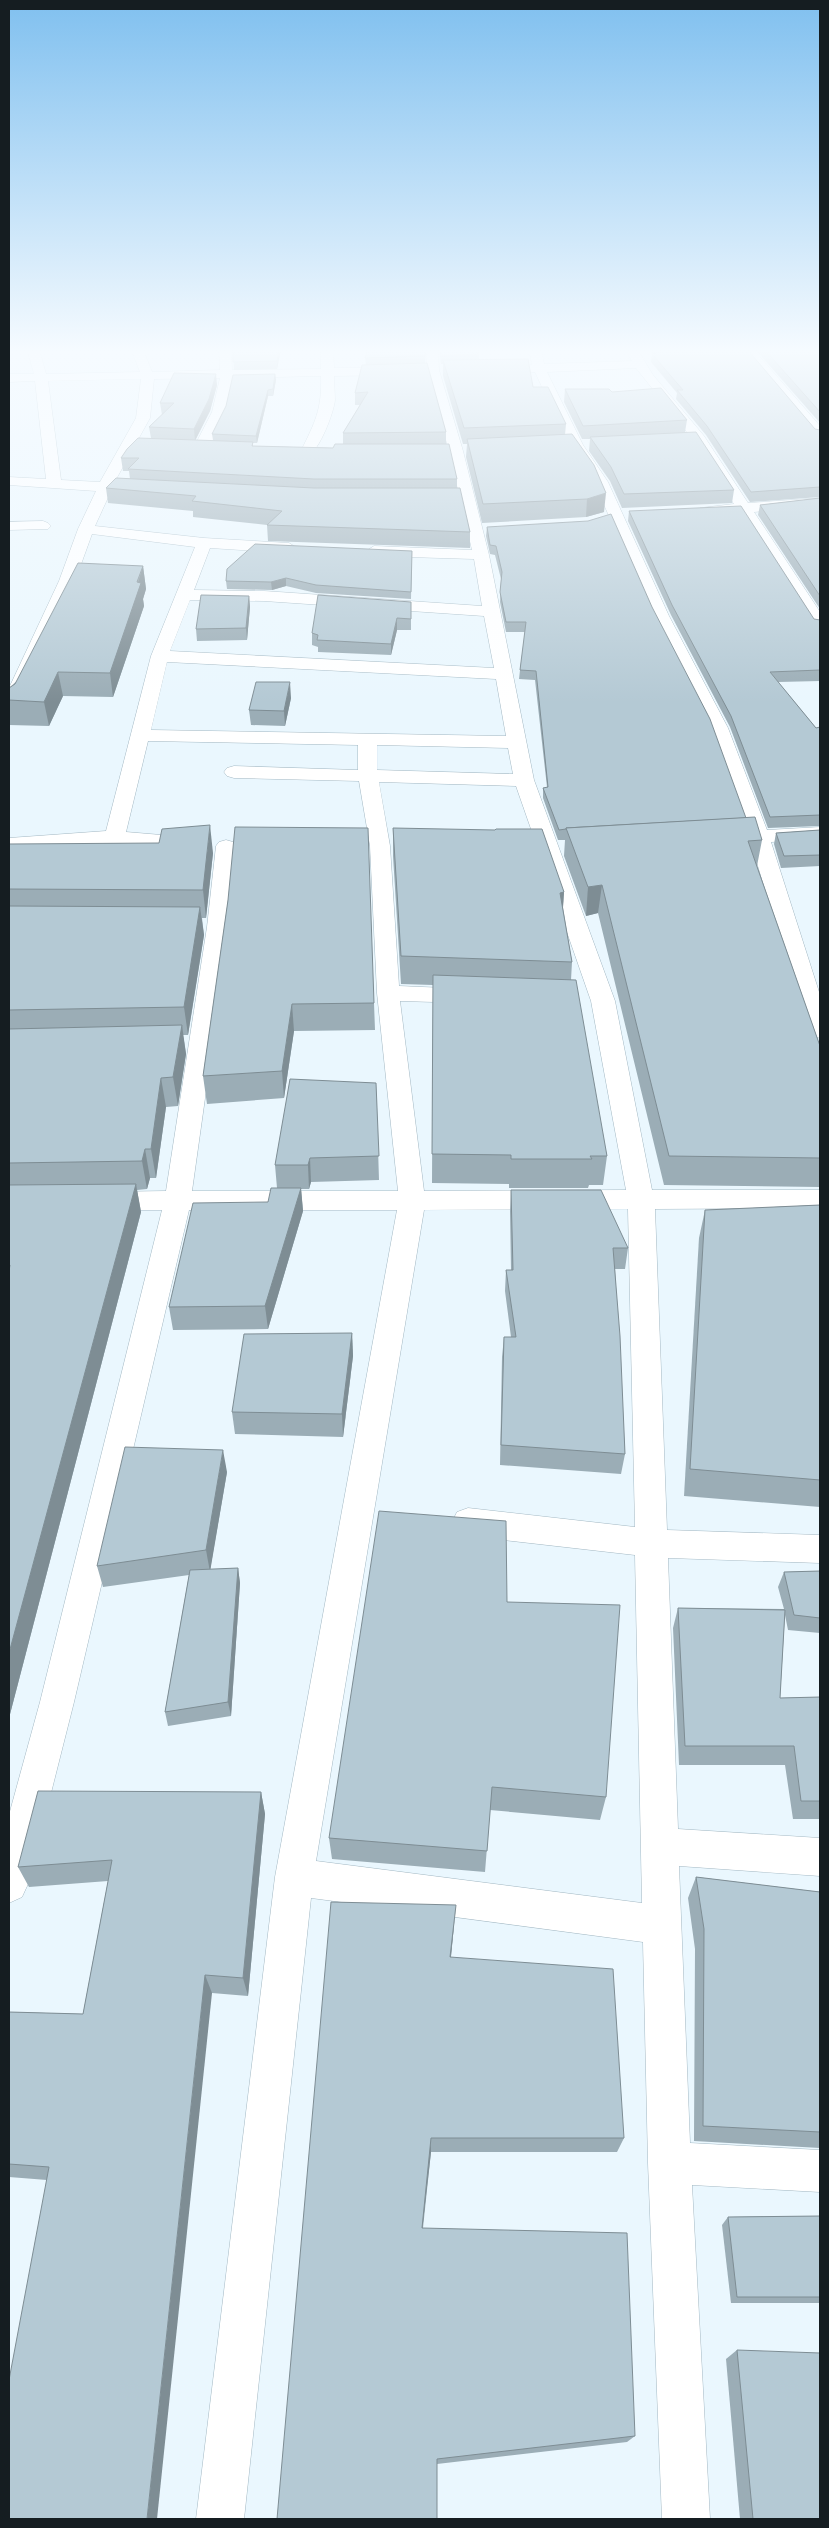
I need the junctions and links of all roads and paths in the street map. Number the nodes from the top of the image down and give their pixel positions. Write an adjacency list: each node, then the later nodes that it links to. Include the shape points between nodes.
1 (52, 467): 7 (street)
2 (115, 467): 8 (street)
3 (463, 467): 19 (street, via 459,498)
4 (591, 467): 14 (street, via 601,482)
5 (718, 467): 11 (street)
6 (9, 481): 7 (street)
7 (54, 482): 8 (street)
8 (106, 486): 9 (street); 17 (street)
9 (158, 490)
10 (820, 502): 11 (street)
11 (747, 509): 12 (street); 26 (street)
12 (691, 512)
13 (635, 514): 14 (street)
14 (609, 517): 40 (street, via 719,728)
15 (9, 526): 16 (street)
16 (43, 526)
17 (86, 529): 20 (street); 31 (street, via 67,581)
18 (495, 529): 19 (street)
19 (475, 530): 23 (street)
20 (204, 543): 21 (street); 25 (street)
21 (307, 548)
22 (355, 550): 23 (street)
23 (480, 556): 27 (street)
24 (820, 594): 26 (street)
25 (183, 595): 27 (street, via 264,596); 29 (street)
26 (803, 596): 28 (street)
27 (490, 611): 30 (street)
28 (820, 624)
29 (160, 656): 30 (street); 32 (street)
30 (504, 674): 34 (street)
31 (9, 707)
32 (140, 735): 33 (street); 39 (street)
33 (367, 738): 34 (street); 36 (street)
34 (515, 742): 37 (street)
35 (234, 772): 36 (street)
36 (368, 775): 37 (street); 43 (street, via 381,846)
37 (524, 780): 49 (street, via 549,848 593,1001)
38 (820, 833): 40 (street)
39 (115, 837): 42 (street); 47 (street, via 235,846 208,926 191,1044)
40 (759, 837): 41 (street); 45 (street)
41 (702, 840)
42 (9, 844)
43 (388, 993): 44 (street); 48 (street)
44 (486, 996)
45 (820, 1031)
46 (820, 1199): 49 (street)
47 (178, 1200): 48 (street); 50 (street); 57 (street, via 58,1702)
48 (412, 1200): 49 (street); 56 (street, via 372,1511)
49 (641, 1200): 52 (street)
50 (78, 1202)
51 (436, 1518): 52 (street)
52 (650, 1544): 53 (street); 54 (street)
53 (820, 1549)
54 (659, 1846): 55 (street); 58 (street)
55 (820, 1857)
56 (294, 1877): 58 (street); 61 (street)
57 (9, 1884)
58 (661, 1924): 59 (street)
59 (669, 2163): 60 (street); 62 (street)
60 (820, 2171)
61 (220, 2519)
62 (686, 2519)

